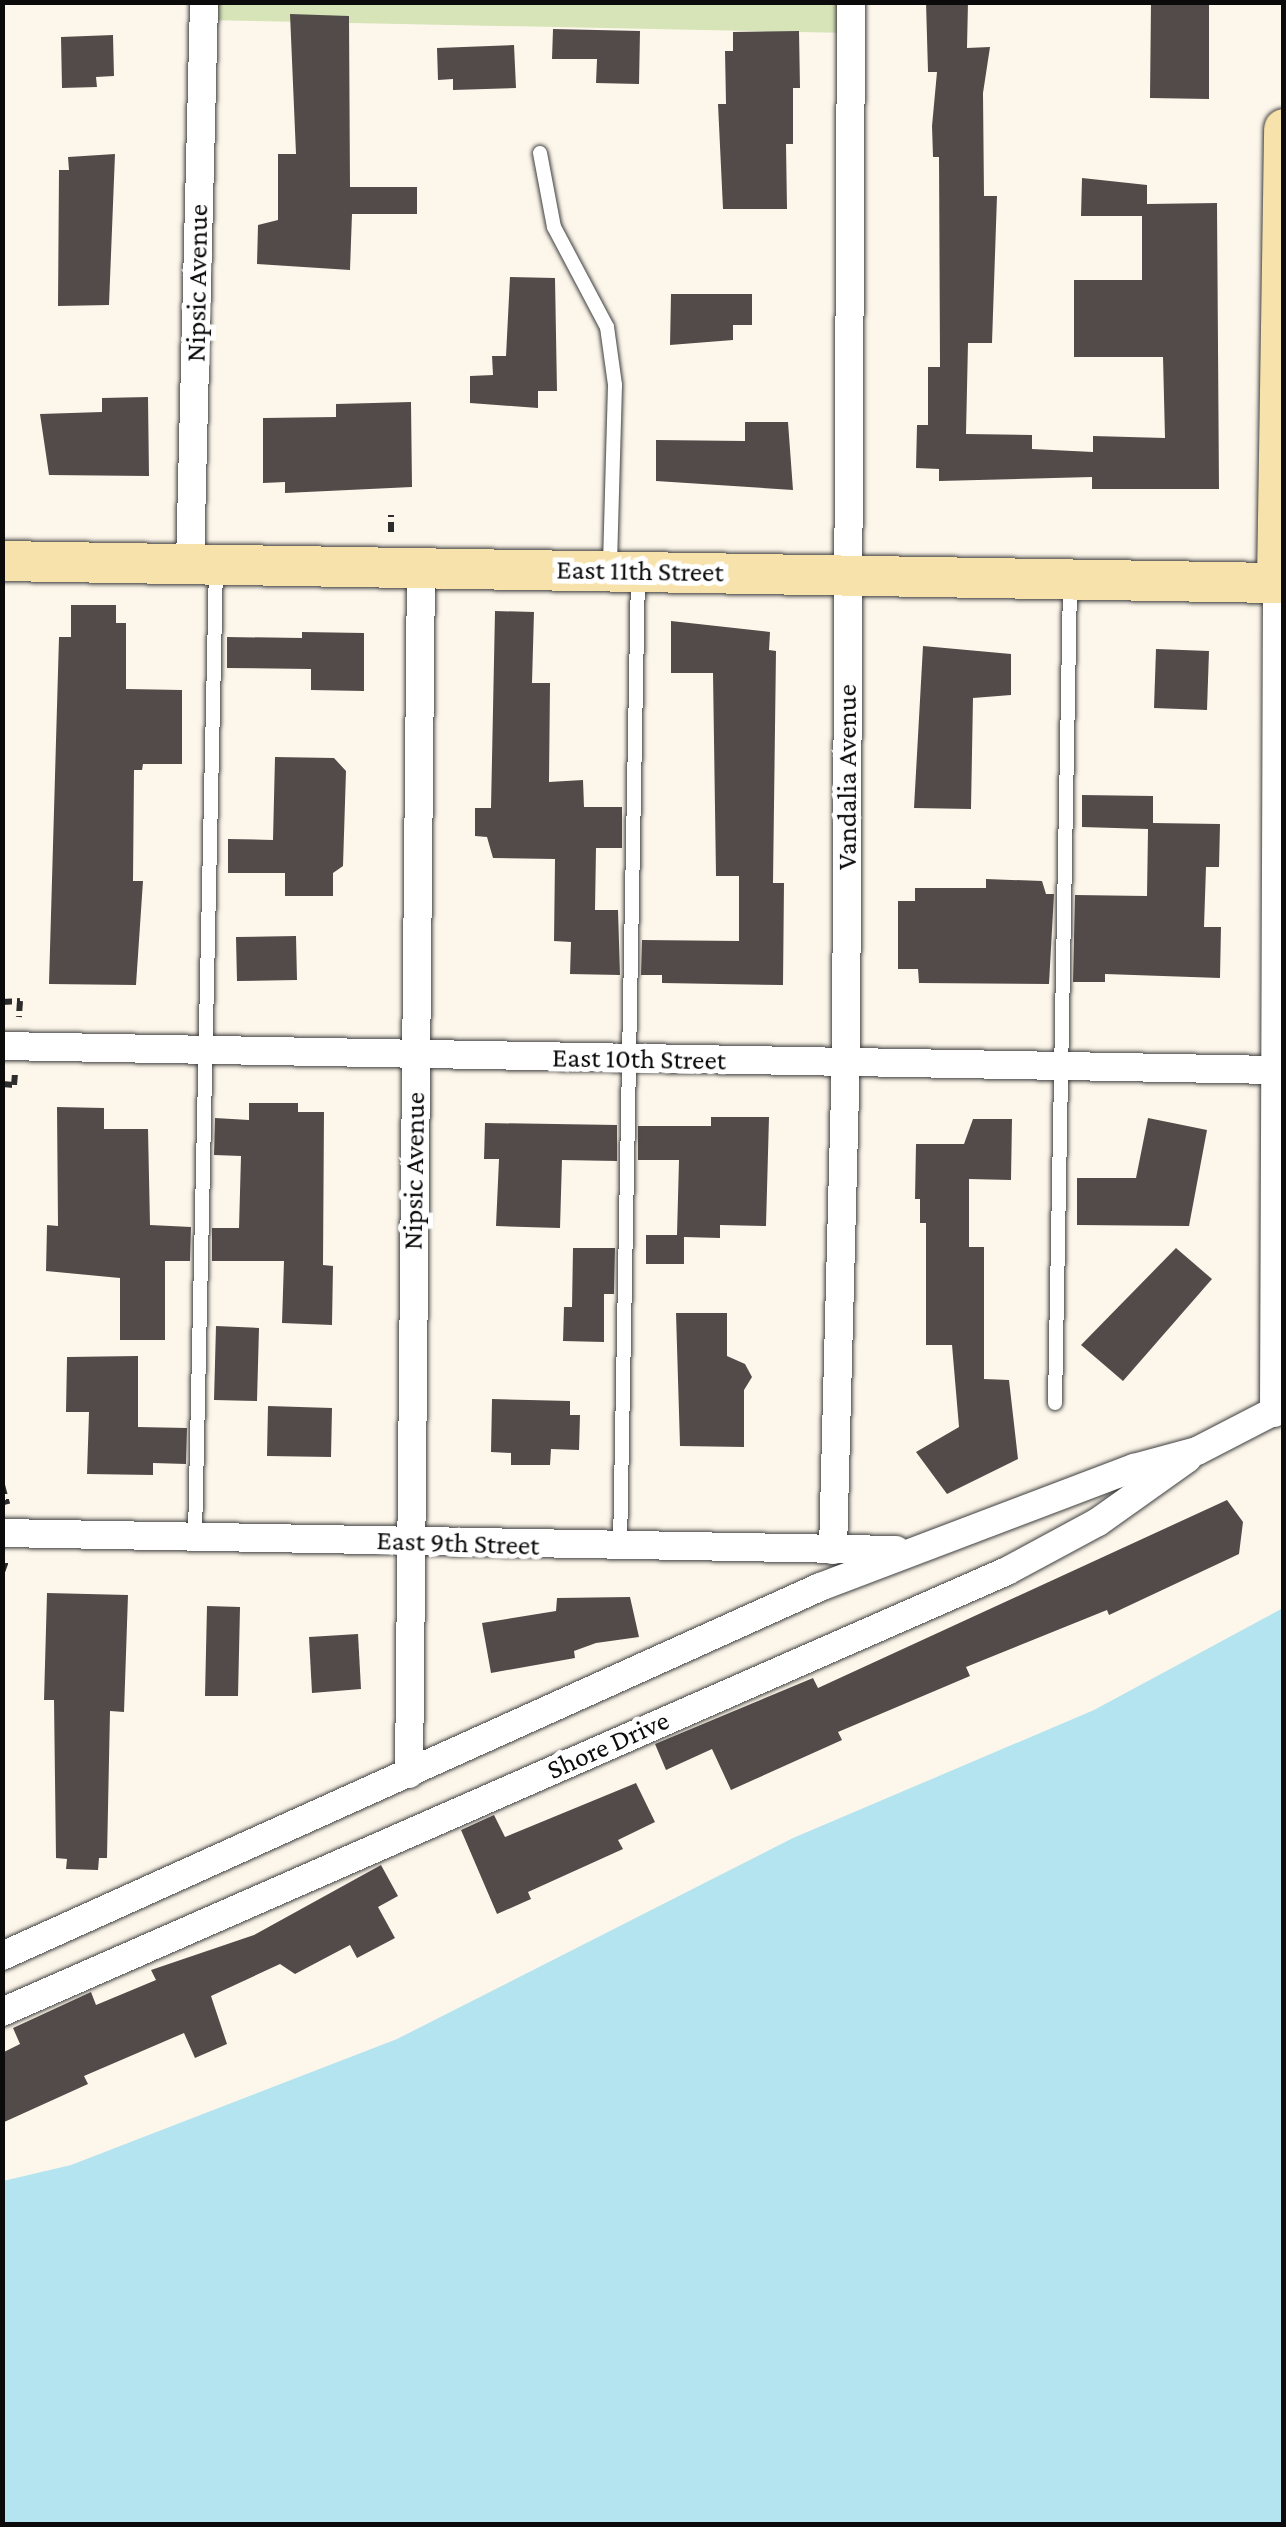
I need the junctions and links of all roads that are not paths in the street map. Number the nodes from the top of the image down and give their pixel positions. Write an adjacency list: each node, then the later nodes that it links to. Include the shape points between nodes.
1 (204, 2): 6 (street, Nipsic Avenue)
2 (851, 2): 10 (street, Vandalia Avenue)
3 (1284, 128): 9 (main road)
4 (540, 153): 8 (lane, via 554,227 607,326)
5 (2, 561): 6 (main road, East 11th Street)
6 (203, 564): 7 (main road, East 11th Street); 13 (lane)
7 (421, 568): 8 (main road, East 11th Street); 14 (street, Nipsic Avenue)
8 (624, 570): 10 (main road, East 11th Street); 15 (lane)
9 (1280, 574): 11 (main road, East 11th Street); 18 (street)
10 (846, 575): 11 (main road, East 11th Street); 16 (street, Vandalia Avenue)
11 (1070, 579): 17 (lane)
12 (2, 1046): 13 (street, East 10th Street)
13 (203, 1050): 14 (street, East 10th Street); 23 (lane)
14 (415, 1056): 15 (street, East 10th Street); 24 (street, Nipsic Avenue)
15 (630, 1058): 16 (street, East 10th Street); 25 (lane)
16 (846, 1064): 17 (street, East 10th Street); 26 (street, Vandalia Avenue)
17 (1063, 1067): 18 (street, East 10th Street); 19 (lane)
18 (1275, 1070): 20 (street)
19 (1056, 1403)
20 (1279, 1410): 21 (street, Shore Drive)
21 (1197, 1451): 27 (street, Shore Drive); 30 (street, Shore Drive, via 1098,1522 1008,1571)
22 (2, 1532): 23 (street, East 9th Street)
23 (195, 1536): 24 (street, East 9th Street)
24 (406, 1542): 25 (street, East 9th Street); 28 (street, Nipsic Avenue)
25 (620, 1548): 26 (street, East 9th Street)
26 (833, 1550): 27 (street, East 9th Street)
27 (913, 1550): 28 (street, Shore Drive)
28 (409, 1774): 29 (street, Shore Drive)
29 (2, 1956)
30 (2, 2012)

